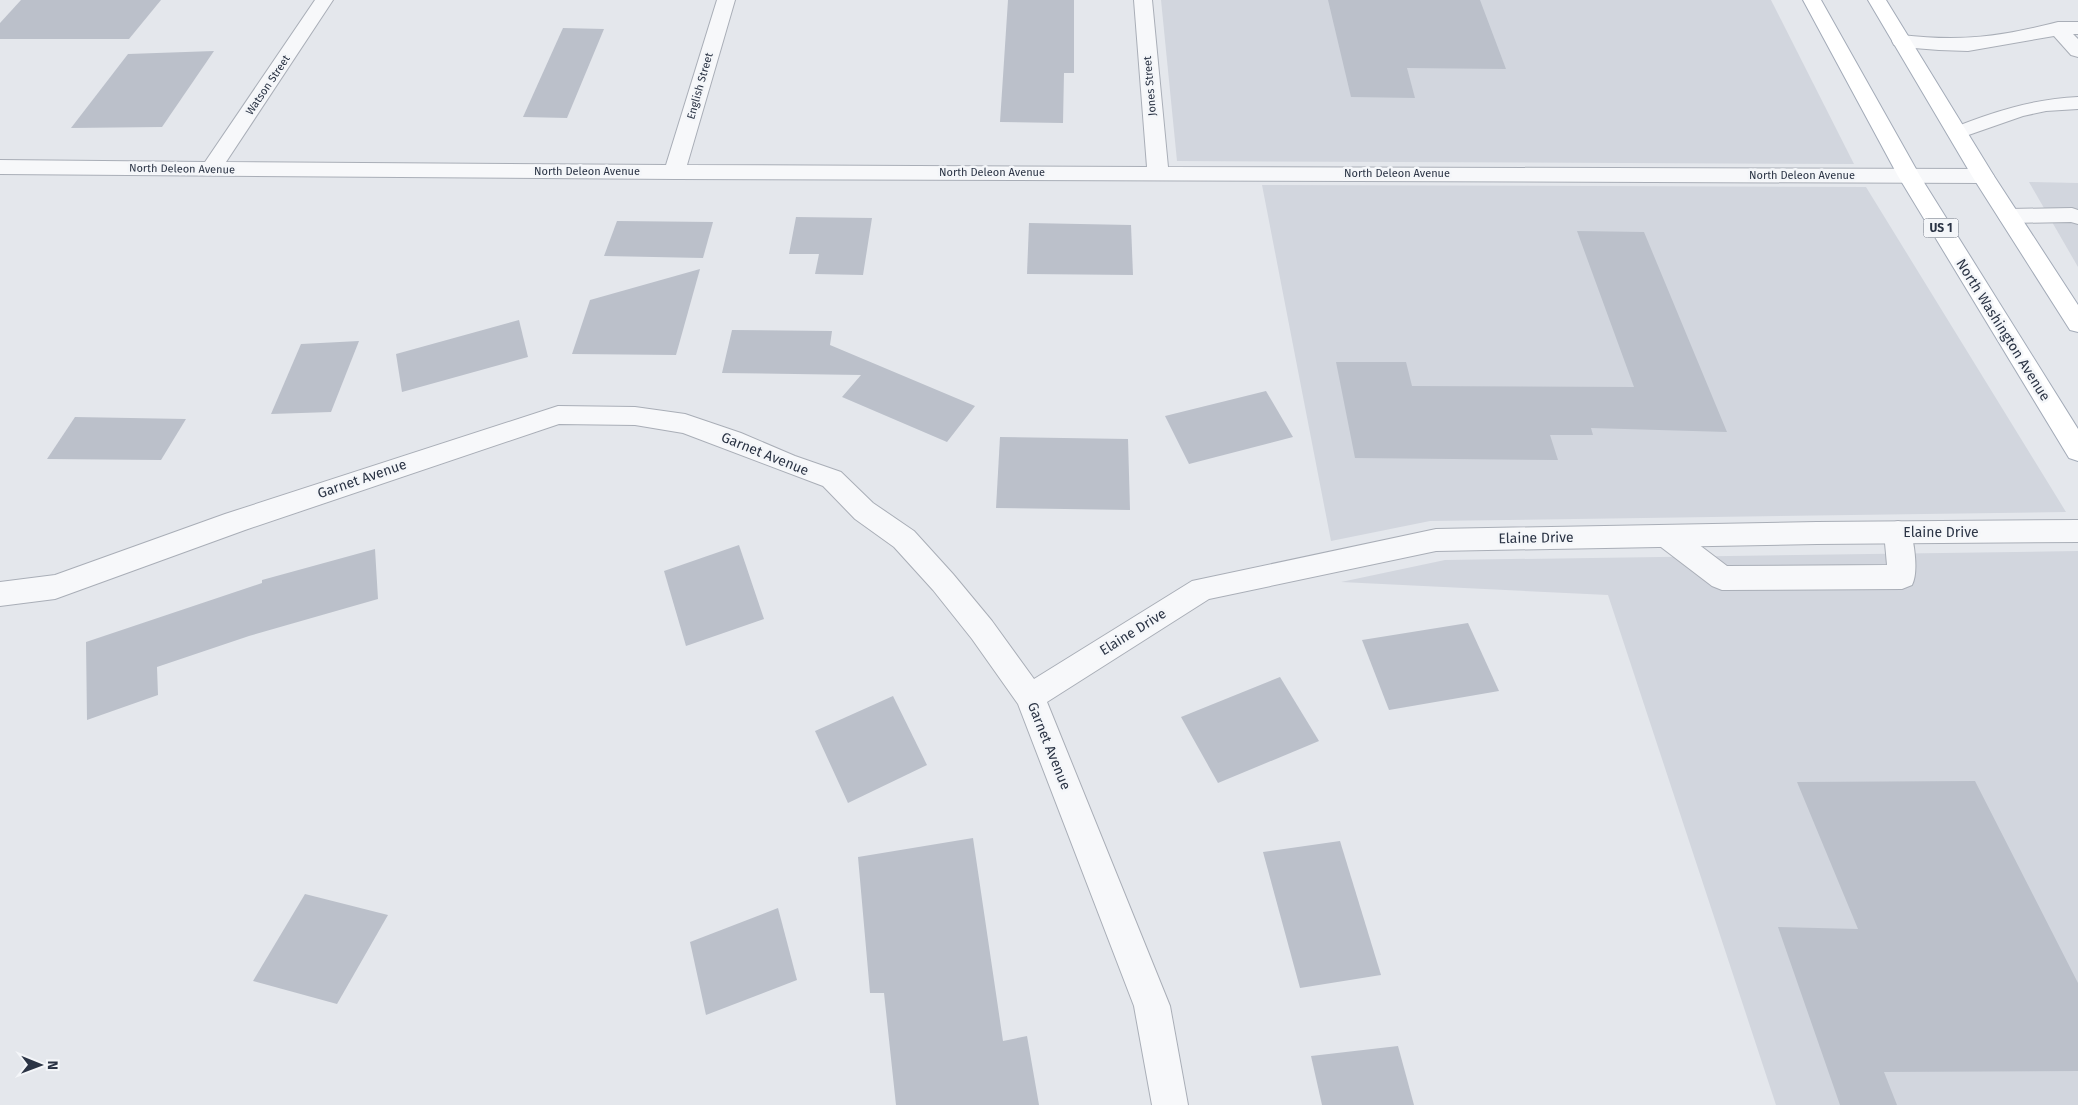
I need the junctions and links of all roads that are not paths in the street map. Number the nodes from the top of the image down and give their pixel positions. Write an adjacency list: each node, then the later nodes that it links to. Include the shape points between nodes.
1 (324, 0): 13 (street, Watson Street)
2 (726, 0): 14 (street, English Street)
3 (1142, 0): 15 (street, Jones Street)
4 (1812, 0): 16 (main road, North Washington Avenue / US 1)
5 (1878, 0): 8 (main road)
6 (2058, 28): 7 (street); 8 (street, via 1979,44 1939,46); 9 (street)
7 (2078, 28)
8 (1901, 40): 11 (main road)
9 (2078, 51)
10 (2078, 103): 11 (street, via 2058,103 2007,112)
11 (1957, 133): 17 (main road)
12 (0, 167): 13 (street, North Deleon Avenue)
13 (211, 169): 14 (street, North Deleon Avenue)
14 (675, 172): 15 (street, North Deleon Avenue)
15 (1158, 172): 16 (street, North Deleon Avenue)
16 (1909, 176): 17 (street, North Deleon Avenue); 21 (main road, North Washington Avenue / US 1)
17 (1983, 176): 18 (main road)
18 (2009, 216): 19 (street); 20 (main road)
19 (2078, 217)
20 (2078, 324)
21 (2078, 451)
22 (2078, 531): 23 (street, Elaine Drive)
23 (1898, 532): 24 (street, Elaine Drive); 24 (street, via 1902,577 1722,578)
24 (1667, 536): 26 (street, Elaine Drive, via 1436,540 1202,589)
25 (0, 594): 26 (street, Garnet Avenue, via 55,588 244,519 558,415 635,416 686,424 832,479 864,511 904,539 936,574 982,630)
26 (1030, 697): 27 (street, Garnet Avenue, via 1152,1006)
27 (1170, 1105)

